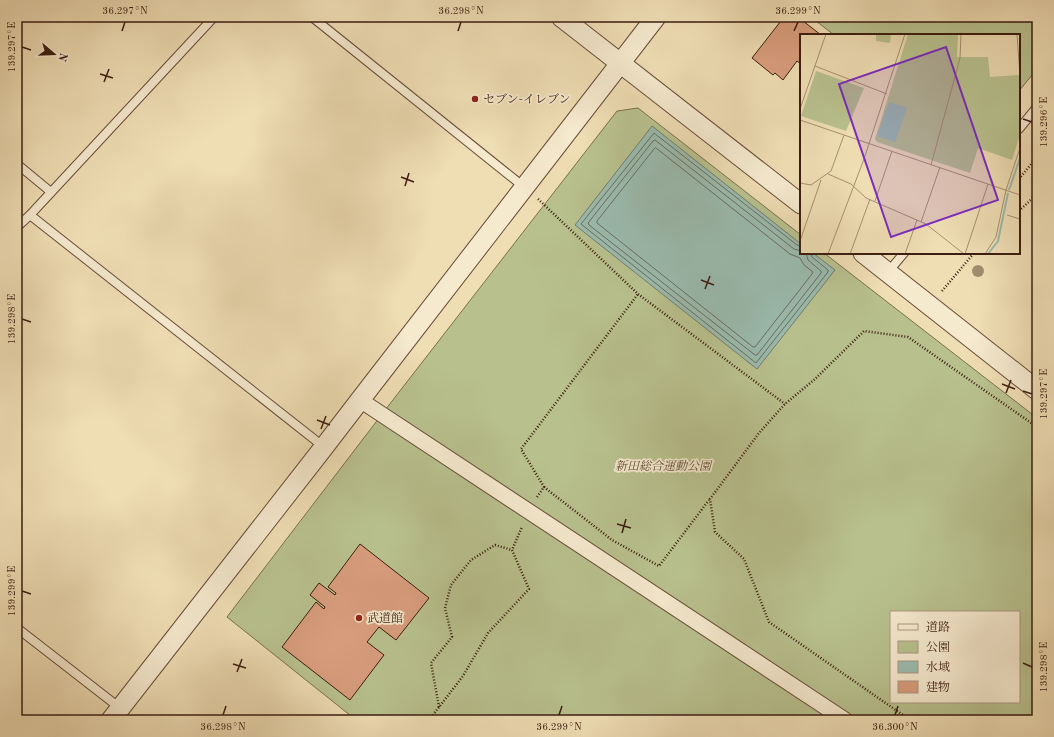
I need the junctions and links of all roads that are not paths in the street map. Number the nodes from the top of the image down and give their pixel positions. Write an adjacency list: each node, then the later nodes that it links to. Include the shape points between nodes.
1 (214, 17): 10 (lane)
2 (312, 17): 9 (lane)
3 (561, 17): 5 (street)
4 (656, 17): 5 (street)
5 (620, 63): 9 (street); 11 (street)
6 (1037, 107): 7 (lane)
7 (1020, 127)
8 (17, 164): 10 (lane)
9 (524, 187): 18 (street)
10 (51, 192): 12 (lane)
11 (800, 203)
12 (30, 215): 13 (lane); 19 (lane)
13 (17, 227)
14 (865, 254): 16 (street)
15 (903, 254): 16 (lane)
16 (888, 272): 17 (street)
17 (1037, 390)
18 (360, 400): 19 (street); 22 (street)
19 (324, 447): 21 (street)
20 (17, 628): 21 (lane)
21 (116, 714)
22 (845, 720)

